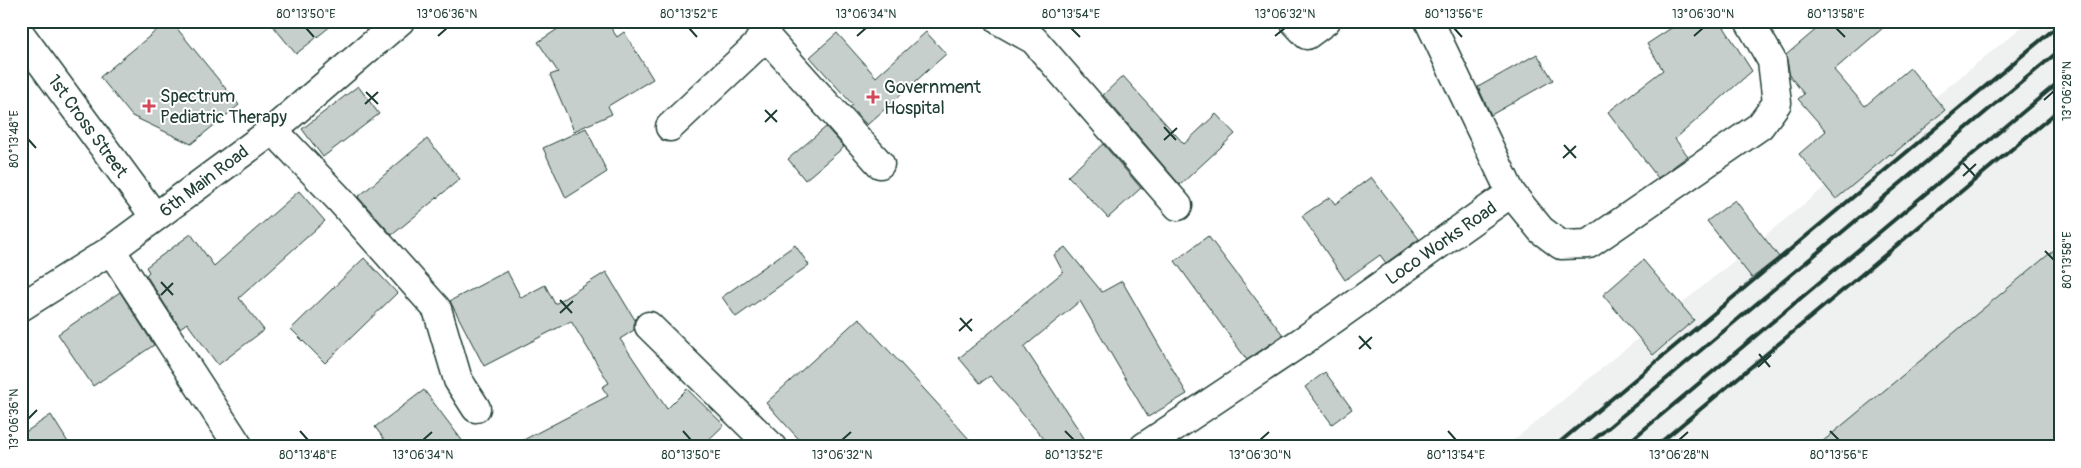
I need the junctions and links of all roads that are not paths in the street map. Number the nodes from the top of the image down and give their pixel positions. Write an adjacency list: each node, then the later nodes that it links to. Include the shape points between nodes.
1 (400, 21): 10 (street, 6th Main Road)
2 (1000, 21): 13 (street, via 1034,40)
3 (1294, 21): 4 (street, via 1307,35)
4 (1326, 21)
5 (1429, 21): 12 (street)
6 (1749, 21): 12 (street, Loco Works Road, via 1772,61 1777,103 1760,126 1590,244 1561,245 1541,230)
7 (767, 27): 9 (street, via 756,46); 11 (street)
8 (21, 35): 14 (street, 1st Cross Street)
9 (670, 127)
10 (273, 130): 14 (street, 6th Main Road); 18 (street, via 437,308 458,380)
11 (880, 164)
12 (1510, 193): 21 (street, Loco Works Road, via 1307,338)
13 (1178, 206)
14 (156, 217): 15 (street, 6th Main Road)
15 (112, 250): 16 (street, 6th Main Road); 19 (street)
16 (21, 307)
17 (649, 326): 20 (street)
18 (476, 408)
19 (239, 447)
20 (772, 447)
21 (1144, 447)

